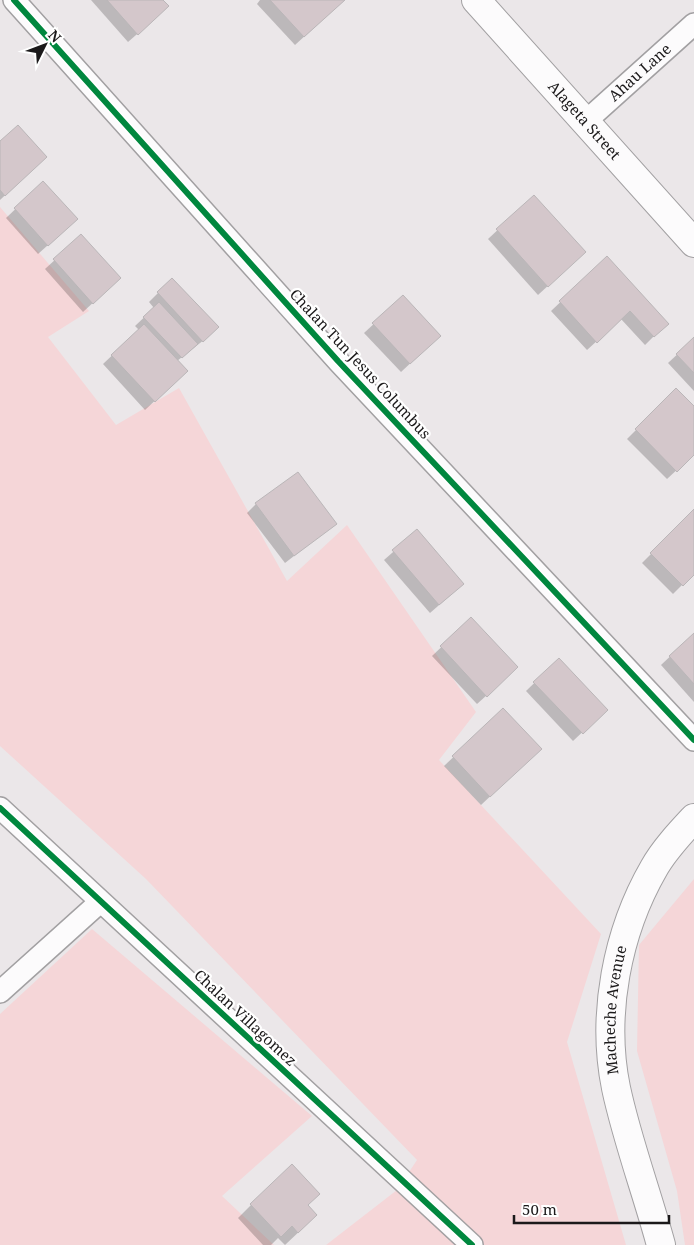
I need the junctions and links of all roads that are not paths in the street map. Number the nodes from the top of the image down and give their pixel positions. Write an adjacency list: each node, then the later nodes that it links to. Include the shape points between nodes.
1 (14, 0): 6 (street, Chalan Tun Jesus Columbus, via 338,361)
2 (476, 0): 4 (main road, Alageta Street)
3 (694, 24): 4 (street, Ahau Lane)
4 (585, 122): 5 (main road, Alageta Street)
5 (694, 243)
6 (694, 740)
7 (0, 808): 9 (street, Chalan Villagomez)
8 (694, 818): 12 (main road, Macheche Avenue, via 655,866 637,900 617,968 612,1006 611,1048 616,1088)
9 (100, 902): 10 (street); 11 (street, Chalan Villagomez)
10 (0, 992)
11 (472, 1245)
12 (661, 1245)

